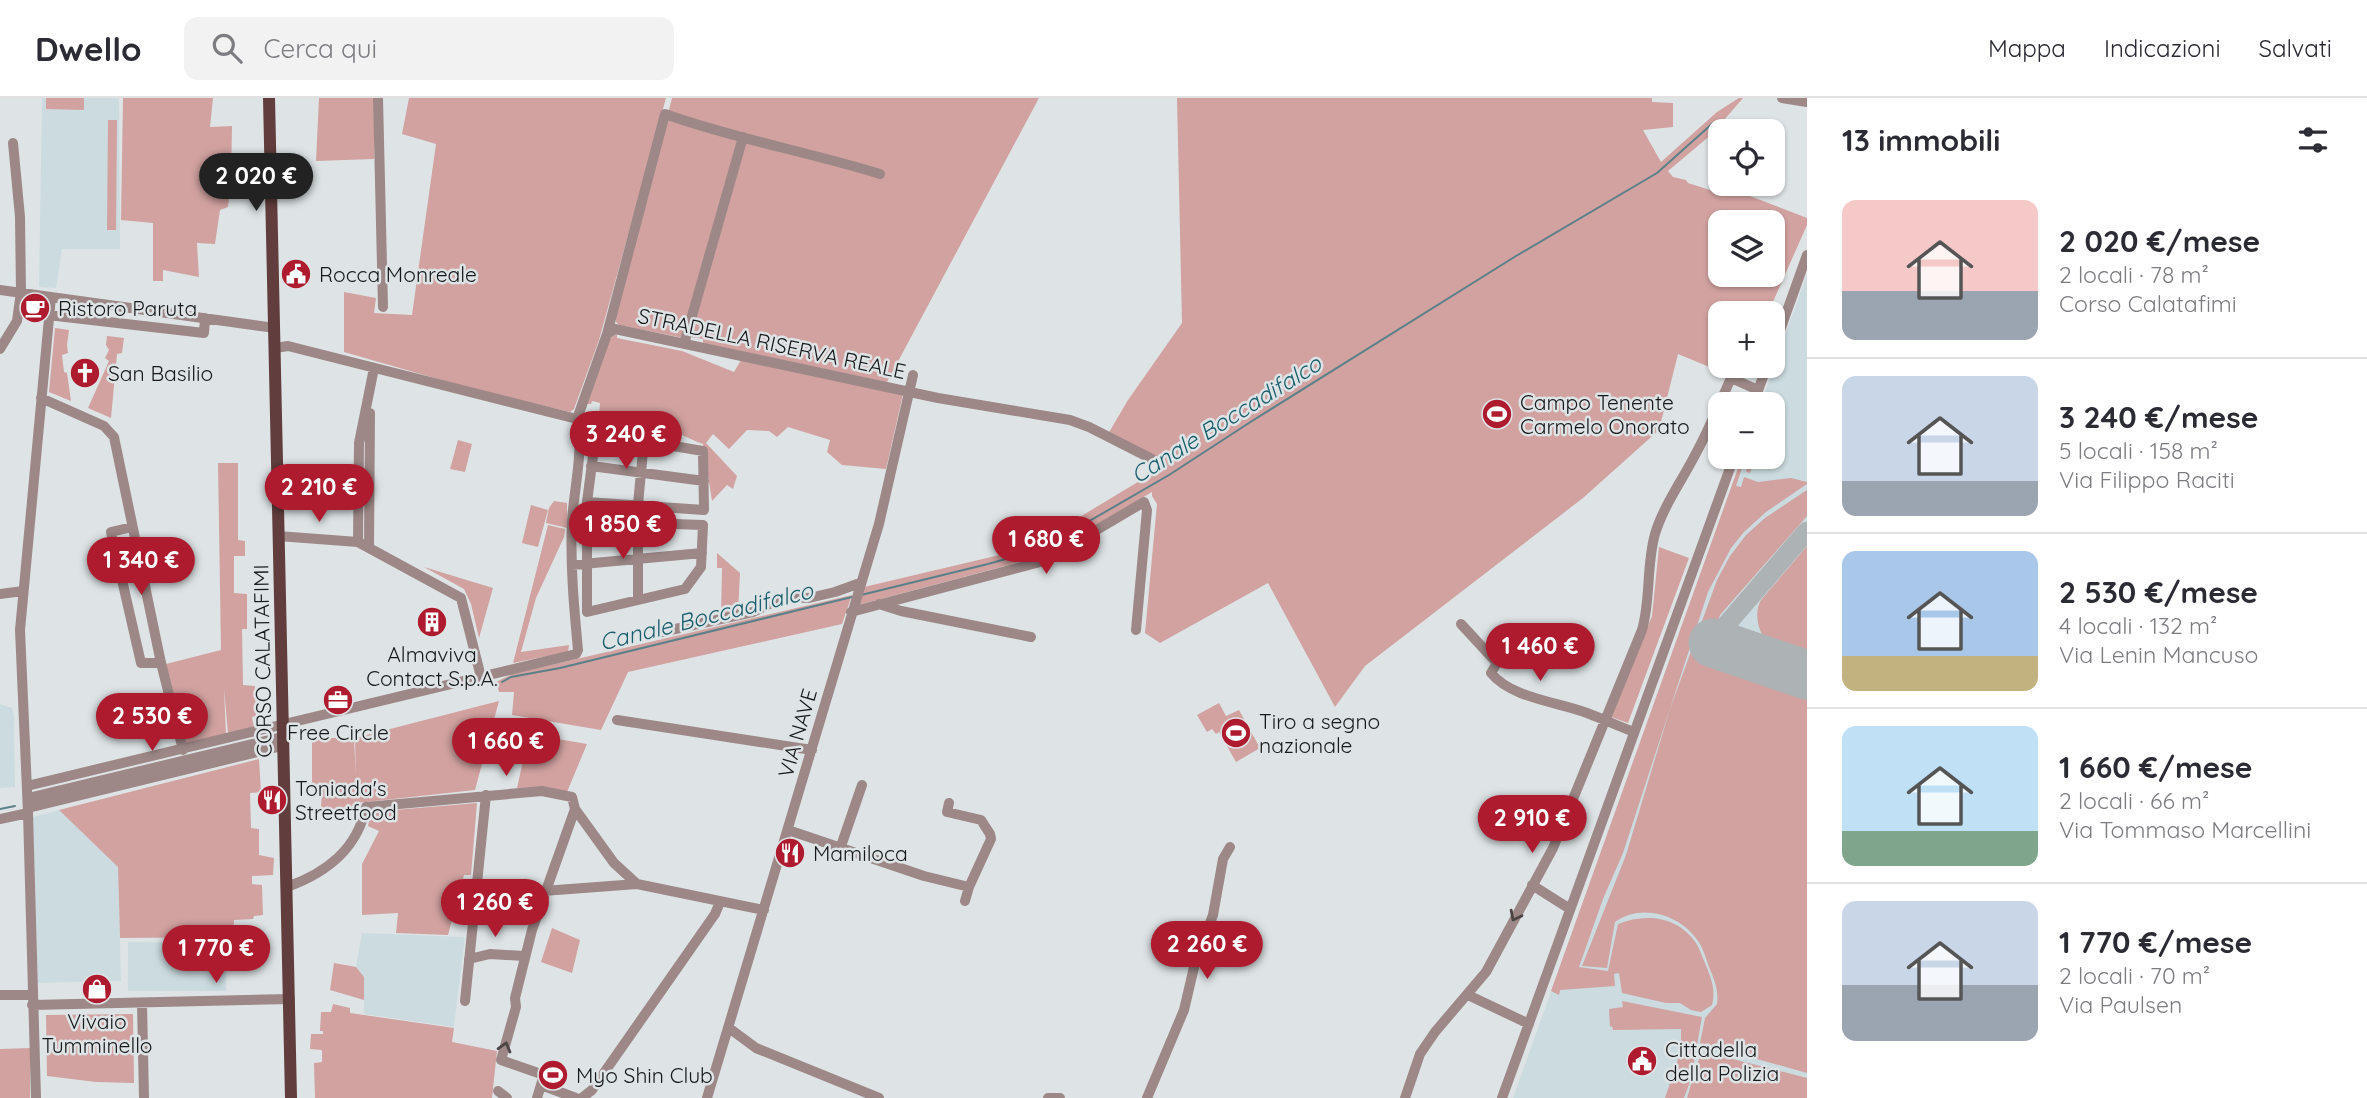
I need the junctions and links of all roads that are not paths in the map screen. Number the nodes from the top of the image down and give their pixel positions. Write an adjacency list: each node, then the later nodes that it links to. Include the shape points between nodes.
1 (270, 98): 18 (main road, CORSO CALATAFIMI)
2 (378, 98): 12 (street)
3 (1782, 98): 4 (street)
4 (1807, 102)
5 (743, 137): 7 (street); 19 (street, via 665,114); 20 (street)
6 (13, 143): 10 (street)
7 (880, 174)
8 (1807, 255): 15 (street)
9 (0, 290): 10 (street)
10 (21, 292): 11 (street); 22 (street, via 18,321)
11 (51, 297): 13 (street); 14 (street)
12 (383, 307)
13 (135, 309): 16 (street); 17 (street)
14 (48, 315): 17 (street); 29 (street)
15 (1785, 316)
16 (205, 318): 17 (street, via 204,333); 18 (street)
17 (133, 325)
18 (275, 328): 21 (main road, CORSO CALATAFIMI)
19 (607, 334): 20 (street, STRADELLA RISERVA REALE, via 615,329); 30 (street, STRADELLA RISERVA REALE)
20 (684, 344): 28 (street, STRADELLA RISERVA REALE)
21 (275, 348): 23 (street, via 288,346); 41 (main road, CORSO CALATAFIMI)
22 (0, 349)
23 (374, 368): 27 (street); 30 (street)
24 (913, 376): 28 (street, VIA NAVE)
25 (1762, 378): 26 (street)
26 (1758, 390): 61 (street, via 1731,378 1675,489 1650,556 1647,614)
27 (370, 391): 42 (street, via 359,443); 43 (street)
28 (909, 391): 32 (street, STRADELLA RISERVA REALE, via 1070,420); 48 (street, VIA NAVE)
29 (41, 398): 40 (street, via 104,426 114,437); 49 (street)
30 (577, 419): 33 (street)
31 (644, 441): 34 (street, via 596,433); 36 (street); 37 (street, via 703,452)
32 (1152, 459)
33 (578, 460): 34 (street); 46 (street)
34 (592, 463): 36 (street); 38 (street, via 587,502)
35 (1730, 469): 62 (street)
36 (641, 472): 37 (street); 38 (street)
37 (704, 481): 38 (street, via 704,510)
38 (638, 505)
39 (638, 523): 44 (street, via 703,525); 45 (street); 47 (street, via 587,521)
40 (132, 527): 58 (street); 58 (street, via 111,532 141,663)
41 (278, 536): 42 (street); 63 (main road, CORSO CALATAFIMI)
42 (358, 542): 43 (street)
43 (369, 548): 59 (street, via 461,598)
44 (702, 552): 45 (street); 51 (street, via 701,567 685,589)
45 (638, 559): 47 (street); 51 (street)
46 (572, 565): 47 (street); 59 (street, via 578,650 572,656)
47 (587, 565): 51 (street, via 587,612)
48 (860, 585): 53 (street, VIA NAVE); 56 (street, via 809,598 784,597 753,612)
49 (23, 591): 50 (street); 66 (street, via 20,630)
50 (0, 594)
51 (638, 600)
52 (879, 604): 53 (street); 55 (street, via 1044,561 1144,502); 57 (street)
53 (853, 607): 64 (street, VIA NAVE)
54 (1461, 624): 61 (street, via 1497,663 1490,673 1505,686)
55 (1136, 630)
56 (657, 634)
57 (1031, 637)
58 (162, 663): 65 (street)
59 (481, 677): 63 (street)
60 (617, 720): 64 (street)
61 (1604, 721): 62 (street); 78 (street, via 1553,848)
62 (1634, 732): 84 (street)
63 (282, 737): 65 (street); 70 (street); 79 (main road, CORSO CALATAFIMI)
64 (812, 750): 73 (street, VIA NAVE)
65 (183, 751): 66 (street)
66 (27, 786): 70 (street)
67 (862, 786): 75 (street)
68 (486, 795): 71 (street, via 542,791 572,797); 76 (street); 79 (street, via 366,807 358,834 339,856 311,878)
69 (949, 803): 80 (street, via 947,812 981,820 990,834)
70 (28, 807): 72 (street); 91 (street)
71 (575, 809): 77 (street, via 614,863); 81 (street)
72 (0, 820)
73 (788, 830): 75 (street); 85 (street, VIA NAVE)
74 (1230, 847): 107 (street, via 1223,859 1213,915 1195,963 1185,1010)
75 (840, 849): 80 (street)
76 (477, 884): 81 (street); 87 (street)
77 (637, 884): 81 (street); 83 (street)
78 (1532, 886): 84 (street); 88 (street, one-way to 88, via 1486,972)
79 (287, 887): 90 (main road, CORSO CALATAFIMI)
80 (969, 887): 82 (street)
81 (545, 890): 86 (street)
82 (965, 901)
83 (720, 902): 85 (street); 102 (street, via 592,1090)
84 (1570, 909): 94 (street)
85 (764, 910): 95 (street, VIA NAVE)
86 (524, 956): 87 (street, via 489,954); 96 (street, one-way to 86, via 544,1075 501,1060)
87 (469, 959): 92 (street)
88 (1468, 995): 94 (street); 108 (street, via 1420,1054)
89 (0, 996): 91 (street)
90 (290, 999): 93 (street); 99 (main road, CORSO CALATAFIMI)
91 (32, 1000): 93 (street); 97 (street)
92 (465, 1000)
93 (142, 1003): 98 (street)
94 (1529, 1024): 109 (street)
95 (729, 1028): 103 (street, VIA NAVE); 104 (street, via 756,1048)
96 (541, 1085): 100 (street); 101 (street)
97 (36, 1098)
98 (144, 1098)
99 (291, 1098)
100 (537, 1098)
101 (576, 1098)
102 (582, 1098)
103 (707, 1098)
104 (879, 1098)
105 (1048, 1098): 106 (street)
106 (1060, 1098)
107 (1147, 1098)
108 (1405, 1098)
109 (1502, 1098)

